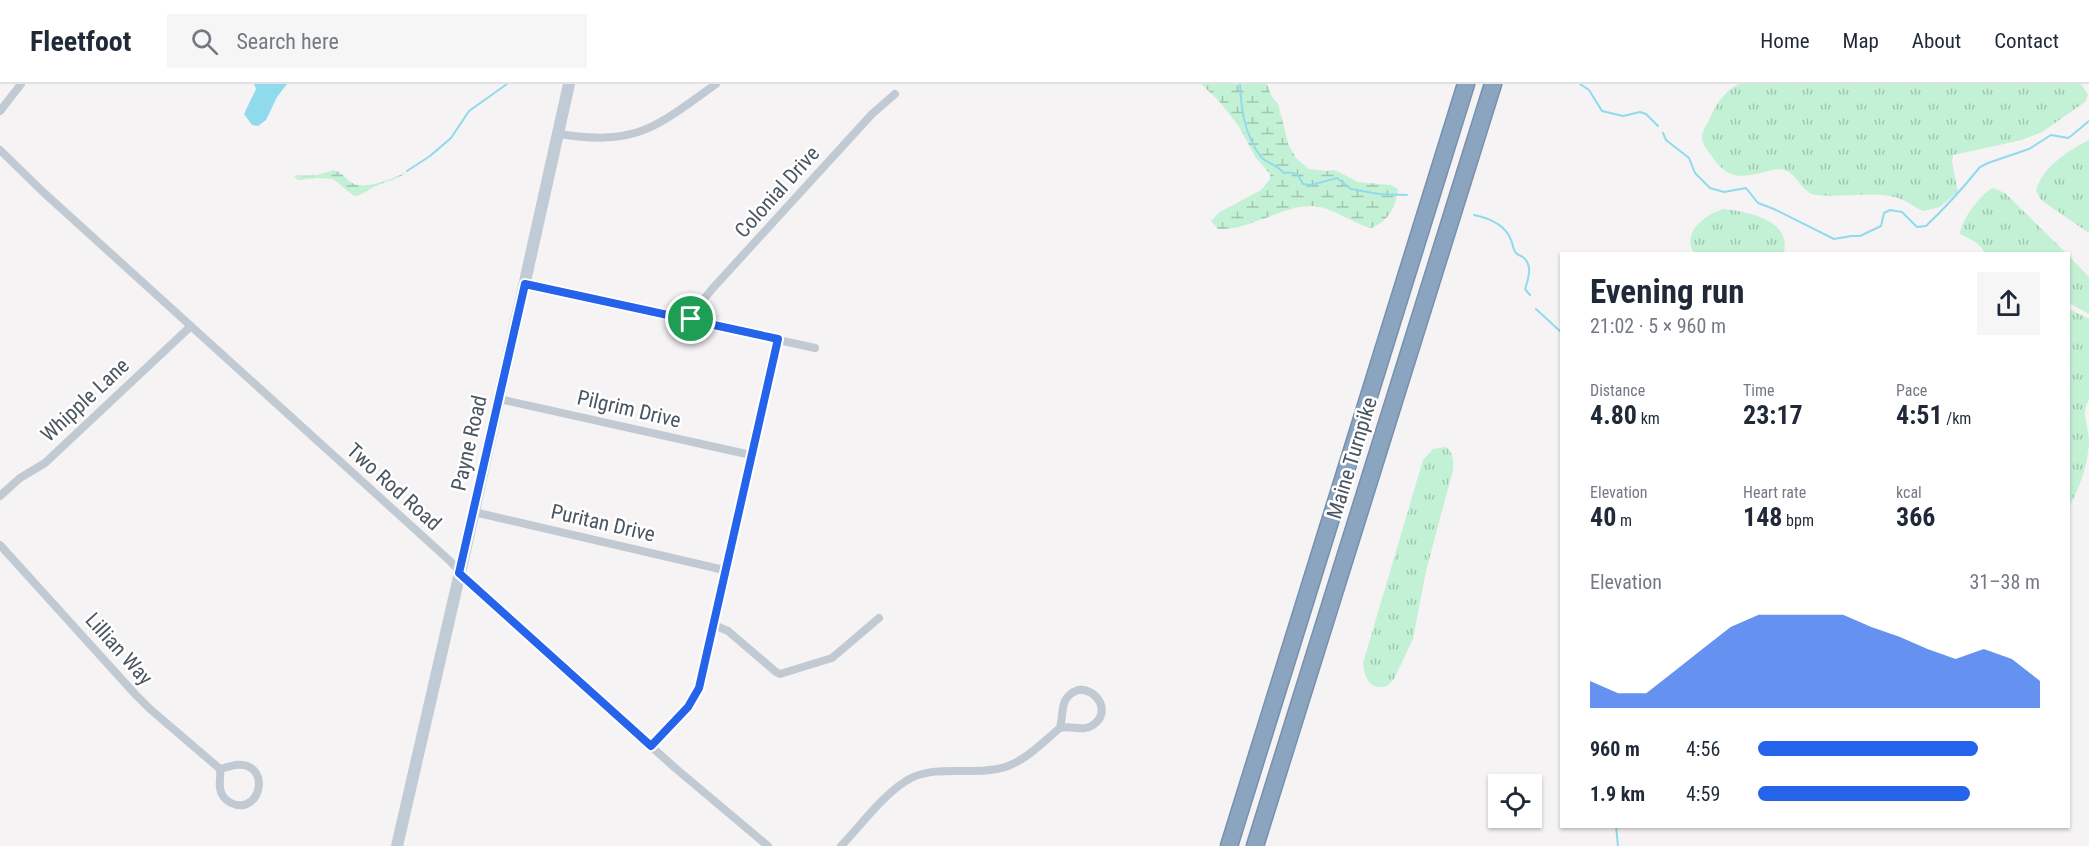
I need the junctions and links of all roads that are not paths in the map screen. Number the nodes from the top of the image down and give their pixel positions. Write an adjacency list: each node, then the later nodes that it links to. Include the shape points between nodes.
1 (21, 84): 7 (street)
2 (569, 84): 8 (main road, Payne Road)
3 (716, 84): 8 (street, via 638,133 601,139)
4 (1466, 84): 30 (highway, Maine Turnpike)
5 (1493, 84): 31 (highway, Maine Turnpike)
6 (895, 93): 11 (street, Colonial Drive, via 713,288)
7 (0, 111)
8 (558, 134): 10 (main road, Payne Road)
9 (0, 150): 12 (street, Two Rod Road)
10 (525, 284): 11 (street); 15 (main road, Payne Road)
11 (691, 319): 13 (street)
12 (191, 326): 17 (street, Whipple Lane, via 45,463); 21 (street, Two Rod Road)
13 (778, 339): 14 (street); 16 (street)
14 (814, 348)
15 (499, 399): 16 (street, Pilgrim Drive); 18 (main road, Payne Road)
16 (751, 455): 20 (street)
17 (0, 496)
18 (474, 512): 20 (street, Puritan Drive); 21 (main road, Payne Road)
19 (0, 545): 26 (street, Lillian Way, via 135,694)
20 (724, 570): 23 (street)
21 (459, 573): 25 (street, Two Rod Road); 27 (main road, Payne Road)
22 (879, 618): 23 (street, via 832,658 780,674 728,631)
23 (714, 625): 25 (street, via 695,697)
24 (1060, 728): 24 (street, via 1094,725 1101,711 1096,696 1081,690 1069,695 1063,703); 29 (street, via 1007,766 912,778 888,796)
25 (651, 746): 28 (street, Two Rod Road)
26 (220, 769): 26 (street, via 220,789 226,800 239,805 255,798 260,785 252,769 240,765)
27 (397, 846)
28 (768, 846)
29 (841, 846)
30 (1229, 846)
31 (1255, 846)

